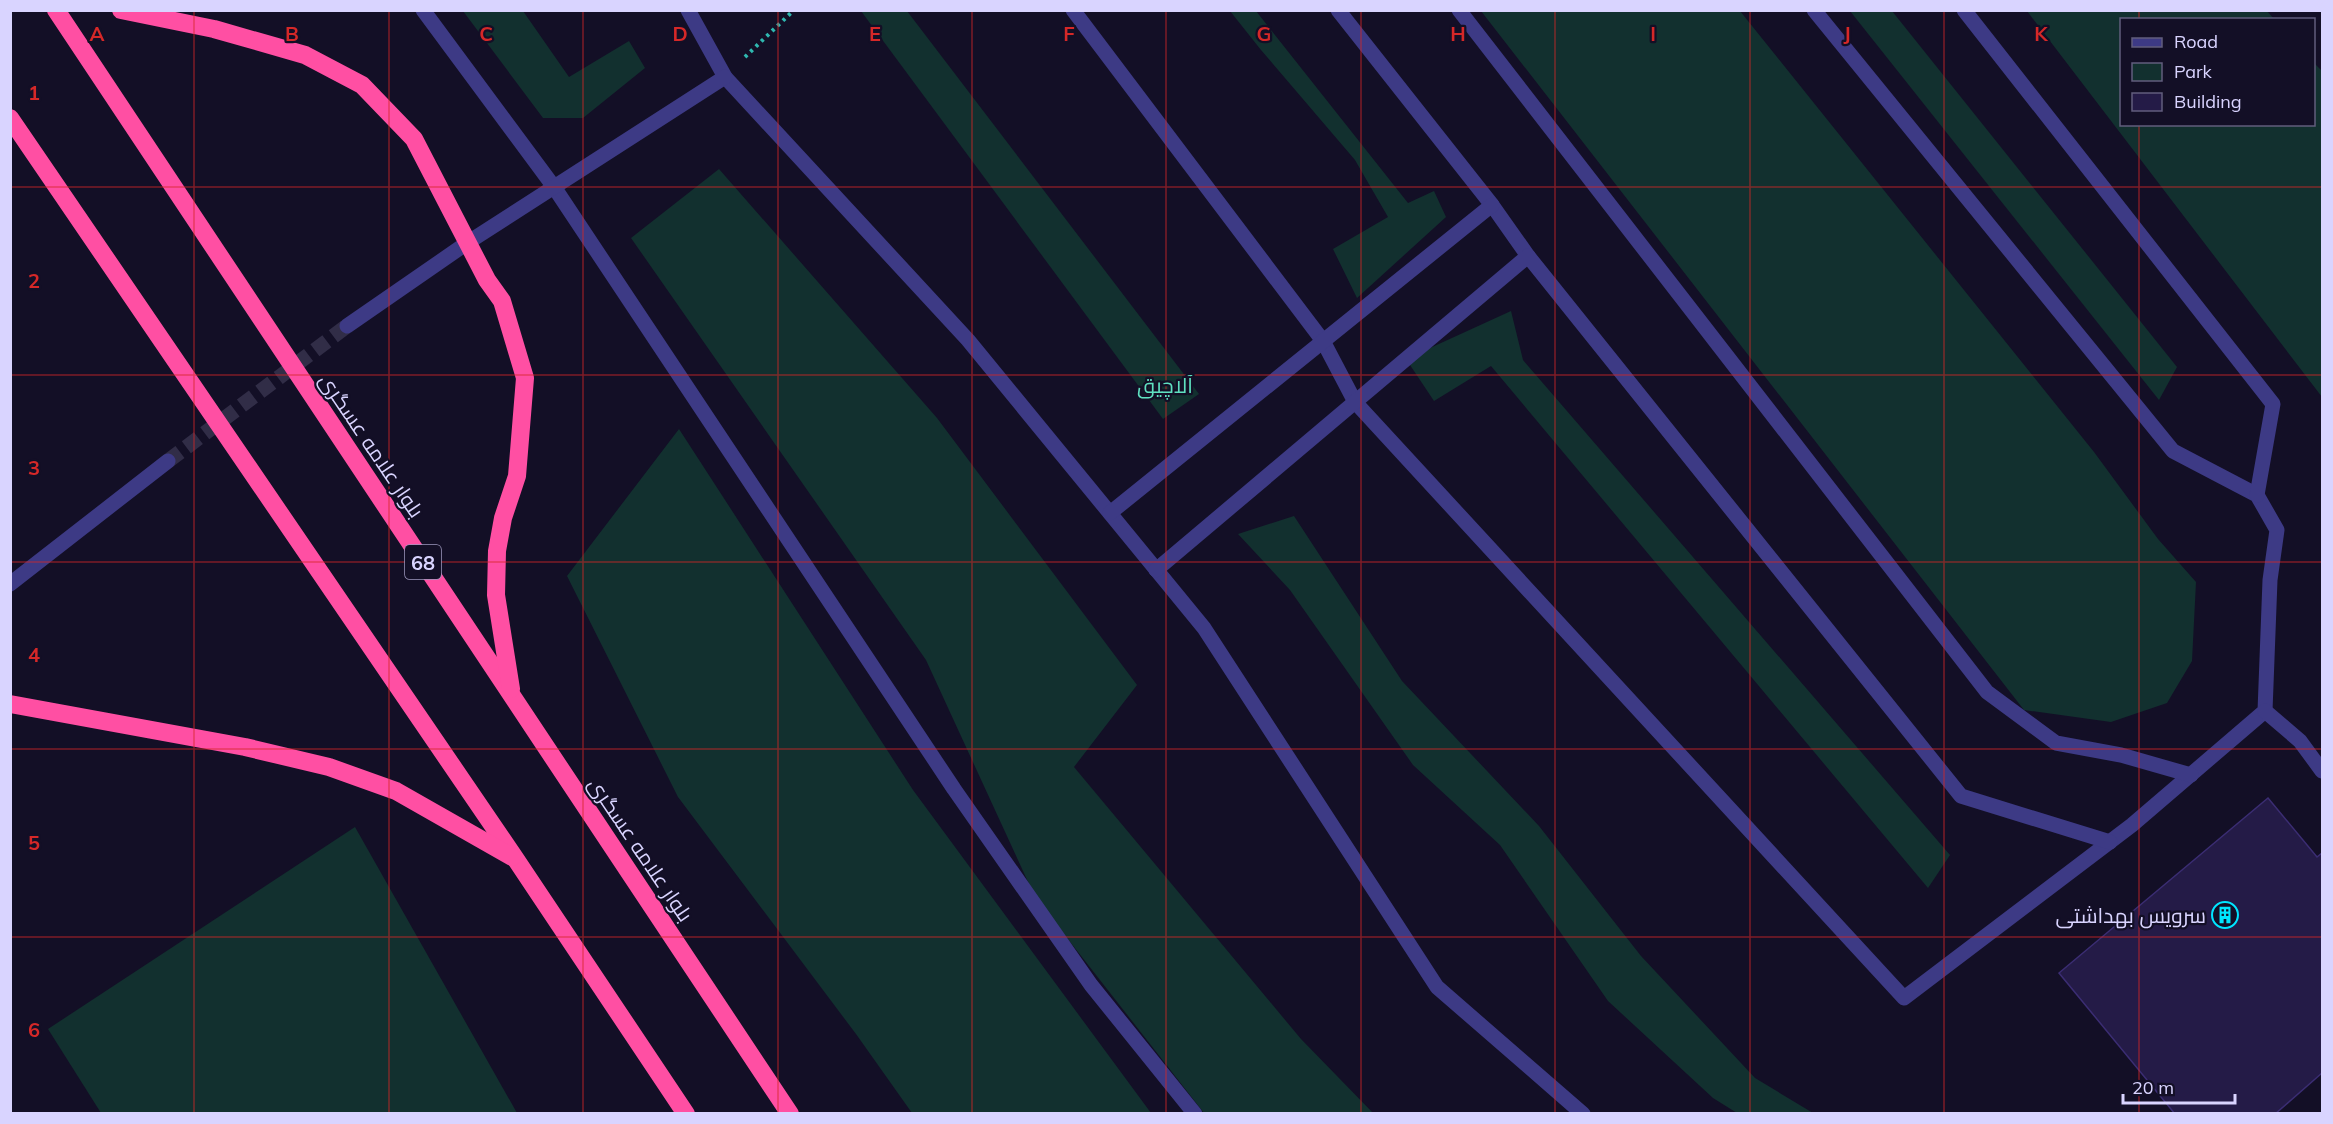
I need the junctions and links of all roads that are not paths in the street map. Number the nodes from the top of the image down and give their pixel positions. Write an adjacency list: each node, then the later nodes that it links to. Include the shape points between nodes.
1 (56, 10): 24 (highway, بلوار علامه عسگری / 68)
2 (121, 10): 14 (highway, via 214,28 305,55 362,85 414,139)
3 (423, 10): 12 (street)
4 (688, 10): 10 (street)
5 (1073, 10): 17 (street)
6 (1338, 10): 13 (street)
7 (1459, 10): 28 (street, via 1987,692 2056,743 2121,755)
8 (1814, 10): 20 (street, via 2173,450)
9 (1964, 10): 20 (street, via 2273,404)
10 (725, 76): 12 (street); 21 (street, via 968,339)
11 (10, 118): 30 (highway)
12 (554, 187): 14 (street); 33 (street, via 954,789 1091,985)
13 (1492, 205): 15 (street); 17 (street)
14 (467, 243): 16 (street); 24 (highway, via 502,301 525,378 517,476 497,551 496,595)
15 (1528, 256): 18 (street); 29 (street, via 1961,796)
16 (347, 326)
17 (1323, 341): 18 (street); 21 (street)
18 (1355, 402): 22 (street); 29 (street, via 1904,998)
19 (168, 460): 23 (street)
20 (2258, 495): 26 (street, via 2277,530 2270,580)
21 (1110, 513): 22 (street)
22 (1156, 570): 34 (street, via 1204,628 1437,987)
23 (10, 584)
24 (513, 696): 32 (highway, بلوار علامه عسگری / 68)
25 (10, 704): 30 (highway, via 234,745 329,767 396,791)
26 (2265, 711): 27 (street, via 2300,741); 28 (street)
27 (2322, 771)
28 (2191, 775): 29 (street)
29 (2110, 842)
30 (515, 858): 31 (highway)
31 (686, 1113)
32 (790, 1113)
33 (1195, 1113)
34 (1583, 1113)

